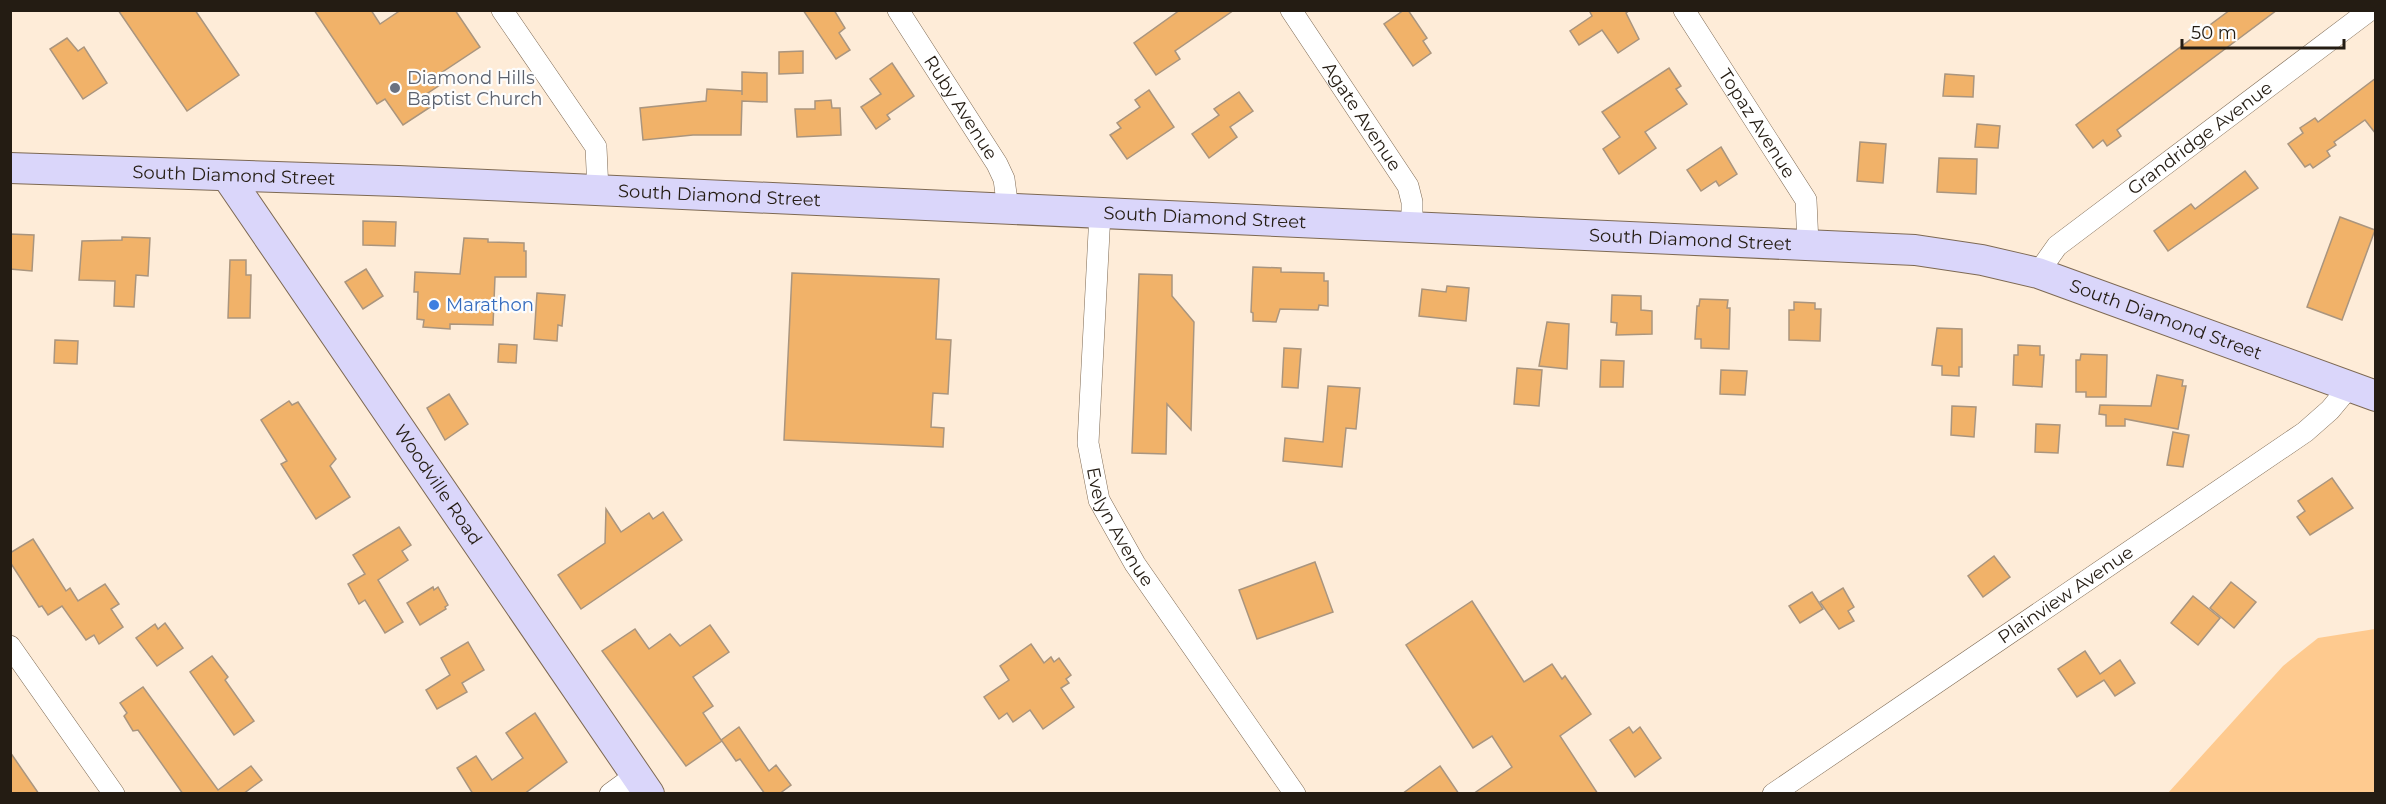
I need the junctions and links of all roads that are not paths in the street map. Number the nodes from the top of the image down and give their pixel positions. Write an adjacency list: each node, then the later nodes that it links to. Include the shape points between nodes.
1 (502, 10): 8 (street, via 596,147)
2 (898, 10): 9 (street, Ruby Avenue, via 998,164)
3 (1291, 10): 11 (street, Agate Avenue, via 1408,186)
4 (1684, 10): 12 (street, Topaz Avenue, via 1806,200)
5 (2370, 10): 13 (street, Grandridge Avenue, via 2057,246)
6 (10, 168): 7 (street, South Diamond Street)
7 (226, 176): 8 (street, South Diamond Street); 16 (street, Woodville Road)
8 (598, 191): 9 (street, South Diamond Street)
9 (1008, 209): 10 (street, South Diamond Street)
10 (1100, 213): 11 (street, South Diamond Street); 19 (street, Evelyn Avenue, via 1088,443 1099,500 1135,564)
11 (1412, 228): 12 (street, South Diamond Street)
12 (1808, 244): 13 (street, South Diamond Street, via 1916,250)
13 (2038, 273): 14 (street, South Diamond Street)
14 (2363, 391): 20 (street, Plainview Avenue)
15 (10, 646): 17 (street)
16 (642, 784): 18 (street)
17 (114, 794)
18 (610, 794)
19 (1294, 794)
20 (1773, 794)

